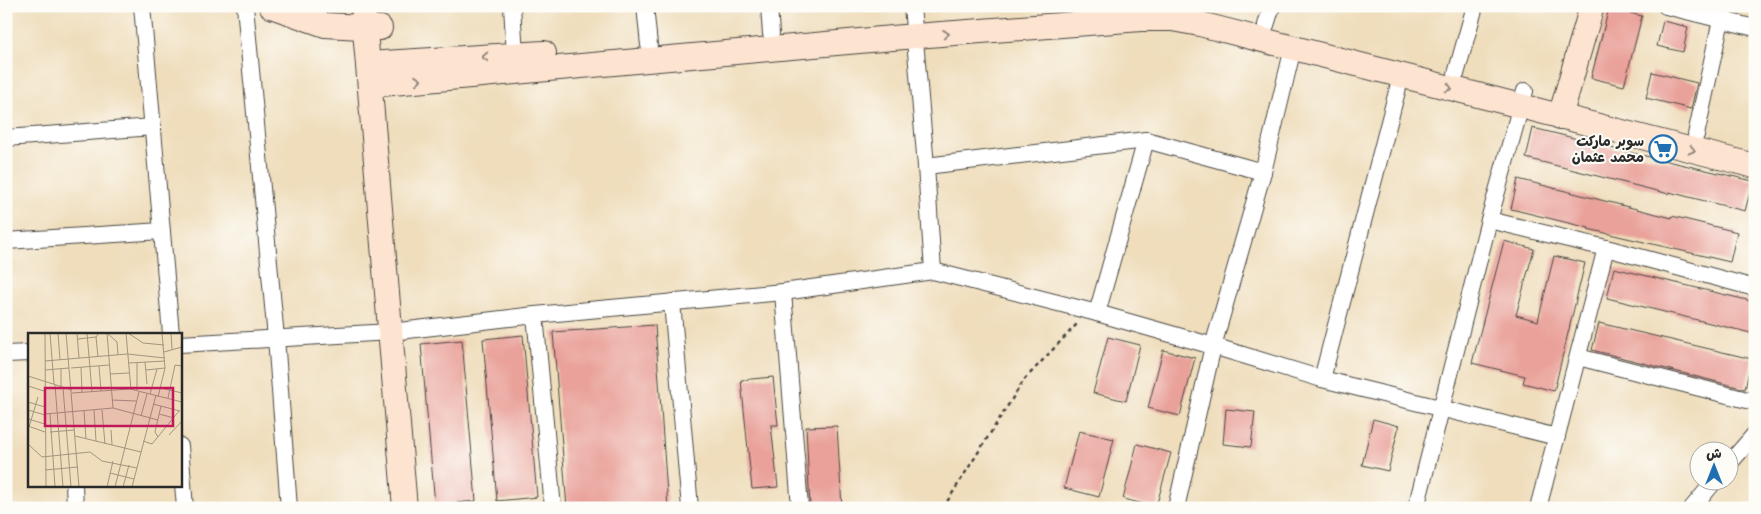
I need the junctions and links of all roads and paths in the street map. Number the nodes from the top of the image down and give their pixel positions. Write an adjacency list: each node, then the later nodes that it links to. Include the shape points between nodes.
1 (142, 6): 28 (street)
2 (245, 6): 48 (street)
3 (270, 6): 17 (street, via 325,25)
4 (310, 6): 17 (street)
5 (512, 6): 22 (street)
6 (645, 6): 20 (street)
7 (769, 6): 19 (street)
8 (1091, 6): 16 (street)
9 (1475, 6): 24 (street)
10 (1592, 6): 27 (street)
11 (1666, 6): 13 (street)
12 (1183, 12): 14 (street); 16 (street, one-way to 12, via 1141,19); 21 (street)
13 (1723, 13): 18 (street); 29 (street)
14 (1269, 16): 24 (street)
15 (371, 17): 17 (street); 23 (street)
16 (914, 21): 19 (street); 23 (street, one-way to 16); 33 (street)
17 (341, 25)
18 (1755, 28)
19 (772, 34): 20 (street)
20 (648, 45): 22 (street)
21 (1293, 48): 25 (street); 35 (street)
22 (515, 55): 23 (street, one-way to 23)
23 (376, 74): 46 (street)
24 (1456, 74): 26 (street)
25 (1401, 76): 26 (street, one-way to 26); 54 (street)
26 (1523, 99): 27 (street); 36 (street)
27 (1562, 109): 29 (street); 34 (street, one-way to 34)
28 (153, 127): 30 (street); 37 (street)
29 (1696, 135): 32 (street)
30 (6, 138)
31 (1146, 140): 33 (street); 35 (street); 44 (street)
32 (1755, 150)
33 (926, 166): 40 (street)
34 (1755, 166)
35 (1263, 172): 50 (street)
36 (1489, 220): 39 (street); 56 (street)
37 (162, 231): 38 (street); 47 (street)
38 (6, 241)
39 (1606, 248): 41 (street); 53 (street)
40 (932, 271): 42 (street); 44 (street)
41 (1755, 288)
42 (783, 292): 43 (street); 70 (street)
43 (672, 302): 45 (street); 69 (street)
44 (1093, 312): 50 (street); 71 (path, via 1024,380)
45 (535, 315): 46 (street); 68 (street)
46 (396, 331): 48 (street); 66 (street); 67 (street)
47 (171, 333)
48 (276, 338): 49 (street); 65 (street)
49 (181, 344)
50 (1213, 346): 54 (street); 72 (street)
51 (28, 353): 52 (street)
52 (6, 354)
53 (1578, 357): 55 (street); 58 (street)
54 (1322, 379): 56 (street)
55 (1755, 402)
56 (1442, 409): 58 (street); 73 (street)
57 (1755, 434): 59 (street)
58 (1557, 437): 74 (street)
59 (1738, 454)
60 (181, 458): 64 (street)
61 (74, 486): 63 (street)
62 (1706, 492): 75 (street)
63 (75, 508)
64 (185, 508)
65 (289, 508)
66 (405, 508)
67 (416, 508)
68 (553, 508)
69 (690, 508)
70 (800, 508)
71 (943, 508)
72 (1176, 508)
73 (1416, 508)
74 (1538, 508)
75 (1692, 508)

